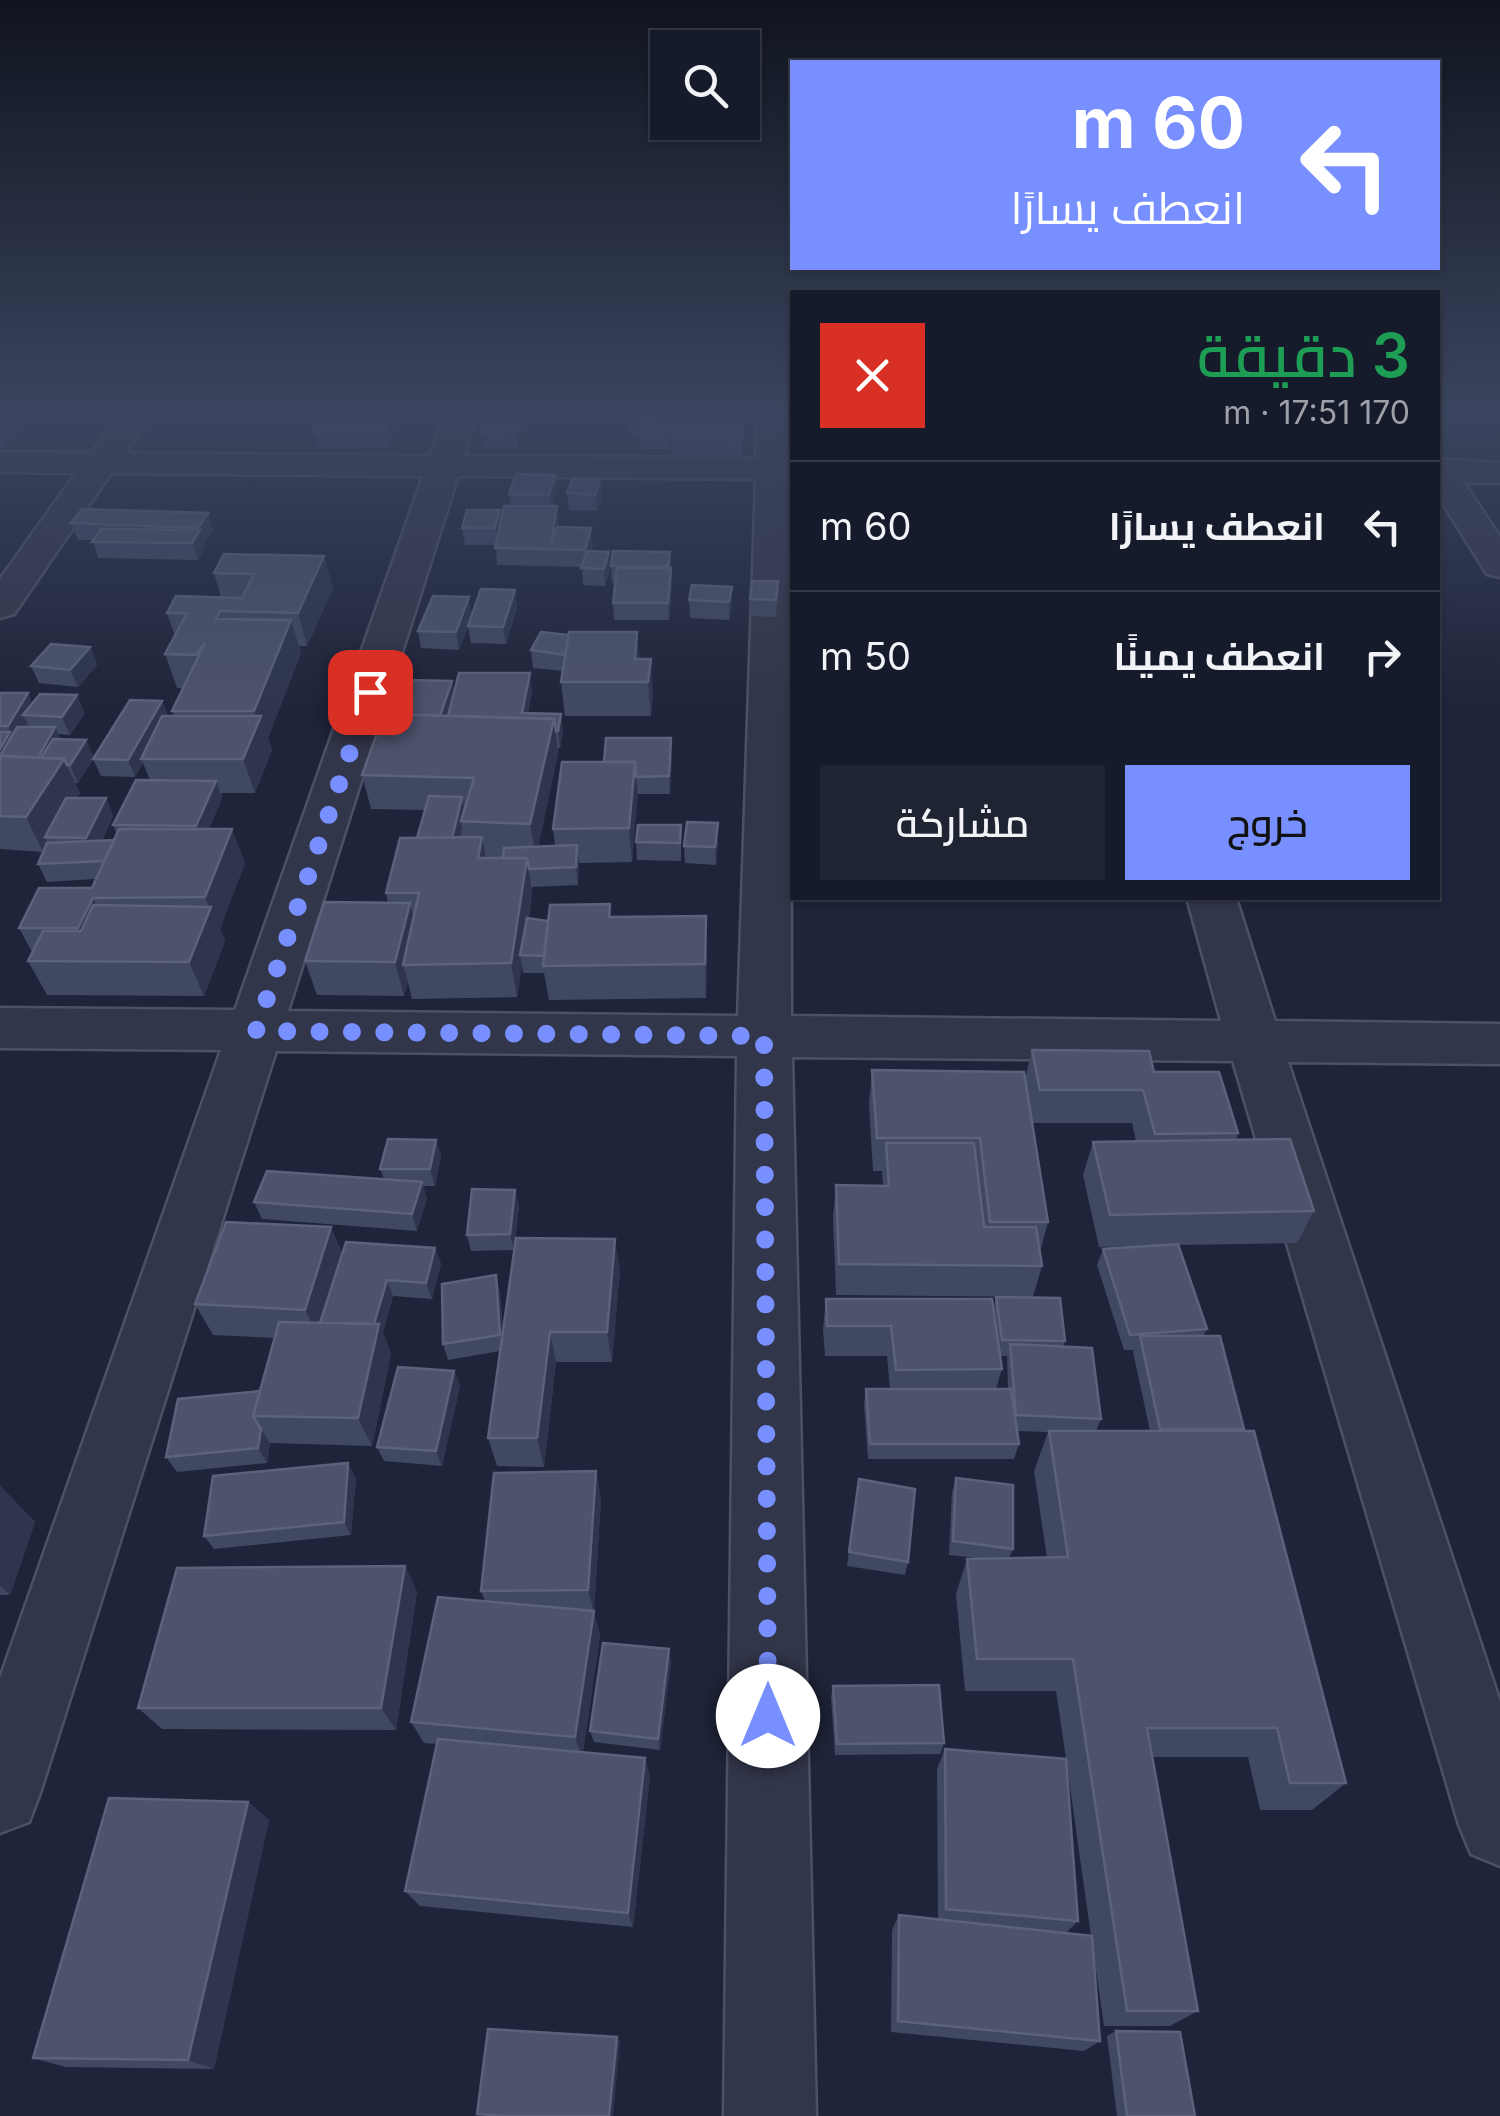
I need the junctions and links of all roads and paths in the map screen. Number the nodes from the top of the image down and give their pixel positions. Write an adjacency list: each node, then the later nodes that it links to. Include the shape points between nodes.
1 (64, 514): 6 (street)
2 (429, 514): 9 (street)
3 (778, 514): 10 (street)
4 (1466, 514): 5 (street)
5 (1500, 566)
6 (0, 606)
7 (1213, 900): 11 (street)
8 (0, 1028): 9 (street)
9 (256, 1031): 10 (street); 13 (street)
10 (764, 1036): 11 (street); 15 (street)
11 (1254, 1042): 12 (street); 14 (street)
12 (1500, 1044)
13 (0, 1794)
14 (1500, 1825)
15 (770, 2116)

